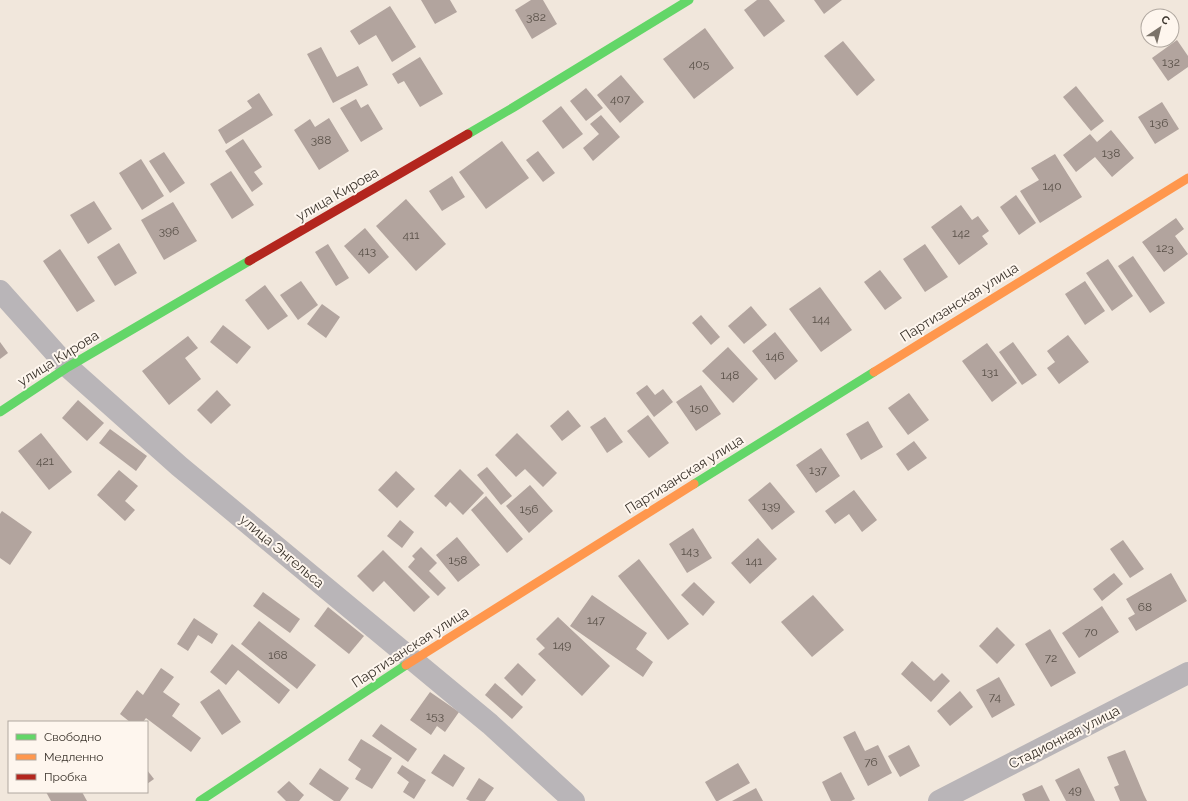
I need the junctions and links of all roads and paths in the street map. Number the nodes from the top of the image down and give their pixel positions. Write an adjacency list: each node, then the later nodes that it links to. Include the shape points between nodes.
1 (689, 0): 4 (street, улица Кирова, via 514,107)
2 (1188, 178): 6 (street, Партизанская улица, via 933,334)
3 (0, 291): 4 (street, улица Энгельса)
4 (68, 367): 5 (street, улица Кирова); 6 (street, улица Энгельса, via 179,466)
5 (0, 412)
6 (414, 660): 8 (street, Партизанская улица); 9 (street, улица Энгельса, via 490,724)
7 (1188, 673): 10 (street, Стадионная улица)
8 (200, 801)
9 (574, 801)
10 (939, 801)

